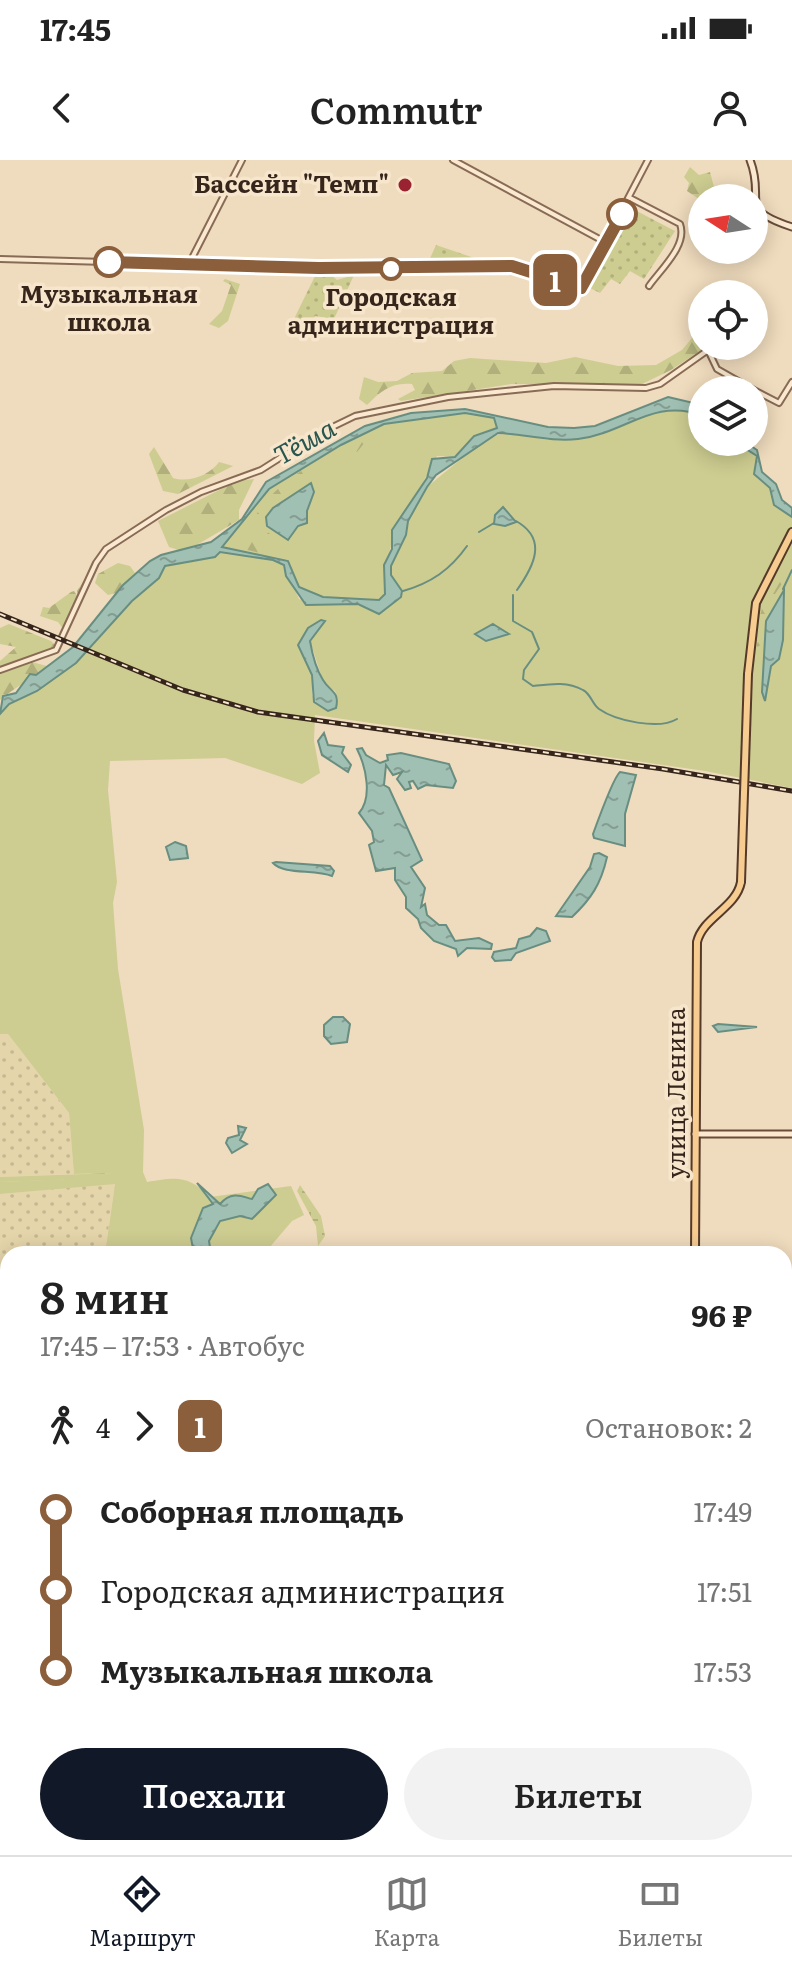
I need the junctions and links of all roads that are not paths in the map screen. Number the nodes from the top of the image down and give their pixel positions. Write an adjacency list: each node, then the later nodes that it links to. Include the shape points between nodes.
1 (242, 160): 9 (street)
2 (453, 160): 7 (street)
3 (648, 160): 5 (street)
4 (751, 161): 6 (main road, via 760,213)
5 (630, 198): 7 (street); 10 (street, via 680,224 682,232)
6 (792, 227)
7 (605, 242): 9 (street, via 581,288 512,266)
8 (0, 259): 9 (street)
9 (189, 264)
10 (649, 286)
11 (729, 376): 15 (street, via 717,369 708,350 646,388 576,385 448,397 355,416 261,470 166,510 106,549 49,654)
12 (792, 382): 13 (street, via 779,403)
13 (768, 397)
14 (792, 532): 16 (main road, улица Ленина, bridge, via 756,603 748,674 741,882 737,894 700,933)
15 (0, 670)
16 (694, 1134): 17 (main road); 18 (main road, улица Ленина)
17 (792, 1134)
18 (695, 1246)

